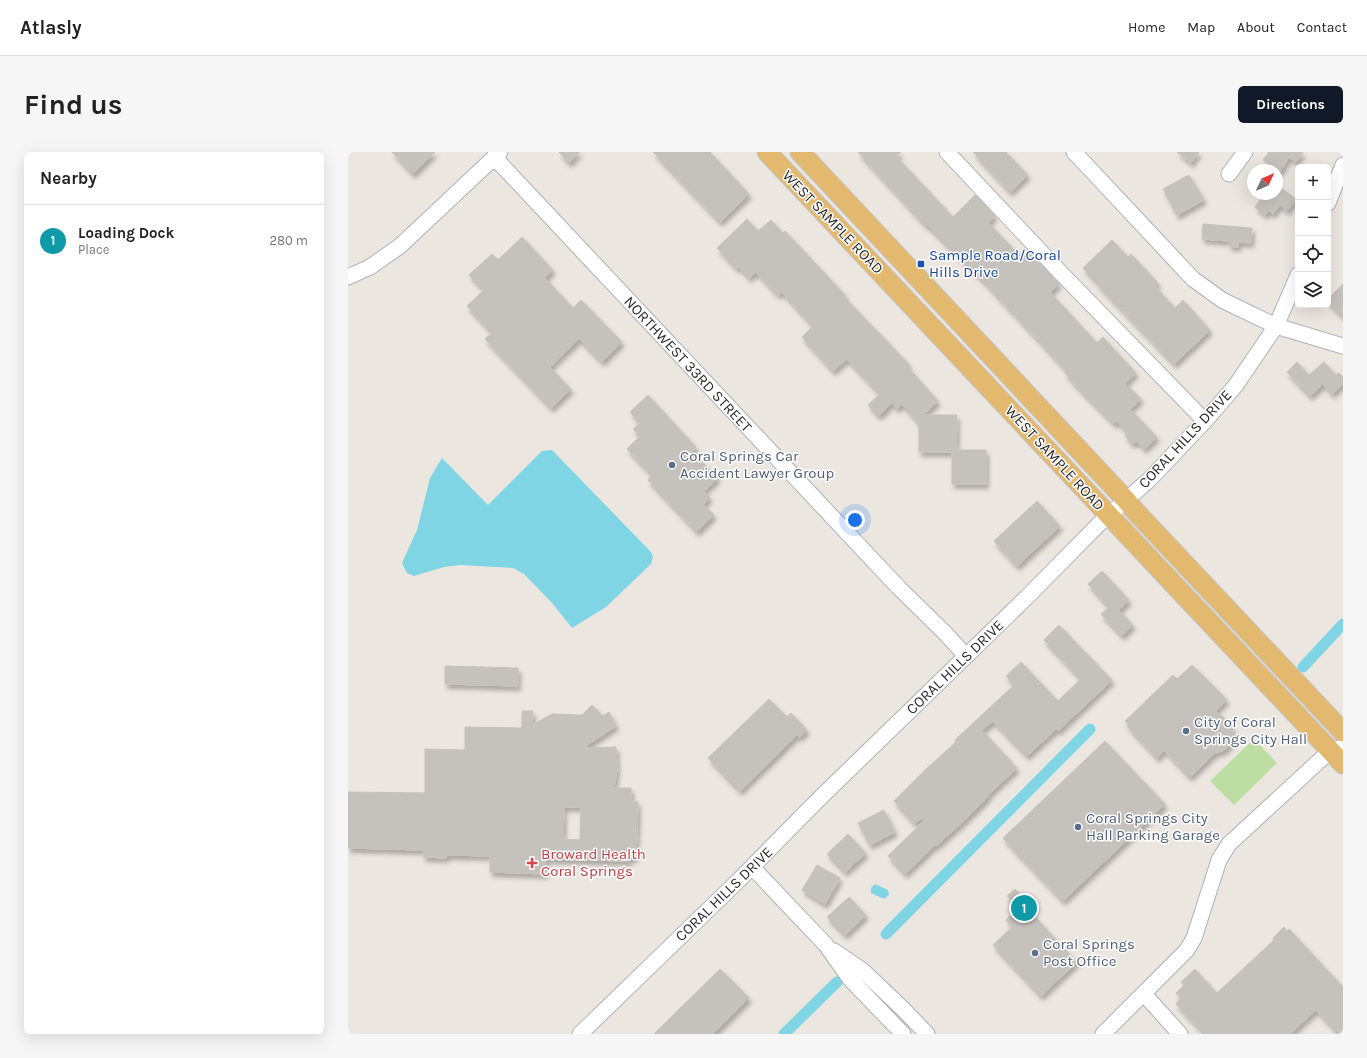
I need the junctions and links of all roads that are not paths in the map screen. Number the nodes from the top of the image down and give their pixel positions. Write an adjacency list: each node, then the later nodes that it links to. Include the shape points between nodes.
1 (767, 152): 9 (main road, WEST SAMPLE ROAD)
2 (800, 152): 11 (main road, WEST SAMPLE ROAD)
3 (947, 152): 18 (street)
4 (1245, 152): 8 (street)
5 (497, 155): 13 (street, via 400,246); 21 (street, NORTHWEST 33RD STREET)
6 (1083, 155): 16 (street, via 1192,279 1222,300)
7 (1343, 165): 10 (street)
8 (1229, 174)
9 (799, 186): 11 (main road, via 839,214 878,253); 12 (main road, WEST SAMPLE ROAD)
10 (1329, 200)
11 (899, 258): 15 (main road, WEST SAMPLE ROAD)
12 (883, 274): 15 (main road, via 897,274); 20 (main road, WEST SAMPLE ROAD)
13 (348, 277)
14 (1295, 282): 16 (street, CORAL HILLS DRIVE)
15 (938, 299): 19 (main road, WEST SAMPLE ROAD)
16 (1276, 326): 17 (street); 18 (street, CORAL HILLS DRIVE, via 1236,385)
17 (1343, 346)
18 (1205, 421): 19 (street, CORAL HILLS DRIVE, via 1149,480)
19 (1126, 500): 20 (street, CORAL HILLS DRIVE); 23 (main road, WEST SAMPLE ROAD)
20 (1109, 515): 21 (street, CORAL HILLS DRIVE); 22 (main road, WEST SAMPLE ROAD)
21 (966, 656): 26 (street, CORAL HILLS DRIVE)
22 (1264, 680): 23 (main road, via 1293,696 1324,728); 24 (main road, WEST SAMPLE ROAD)
23 (1343, 733)
24 (1337, 750): 25 (main road, WEST SAMPLE ROAD); 28 (street, via 1236,837 1224,851 1188,950)
25 (1343, 764)
26 (752, 867): 27 (street); 29 (street, CORAL HILLS DRIVE)
27 (826, 945): 30 (street, via 850,979); 31 (street, via 862,970)
28 (1144, 994): 32 (street); 33 (street)
29 (580, 1034)
30 (903, 1034)
31 (928, 1034)
32 (1103, 1034)
33 (1180, 1034)

